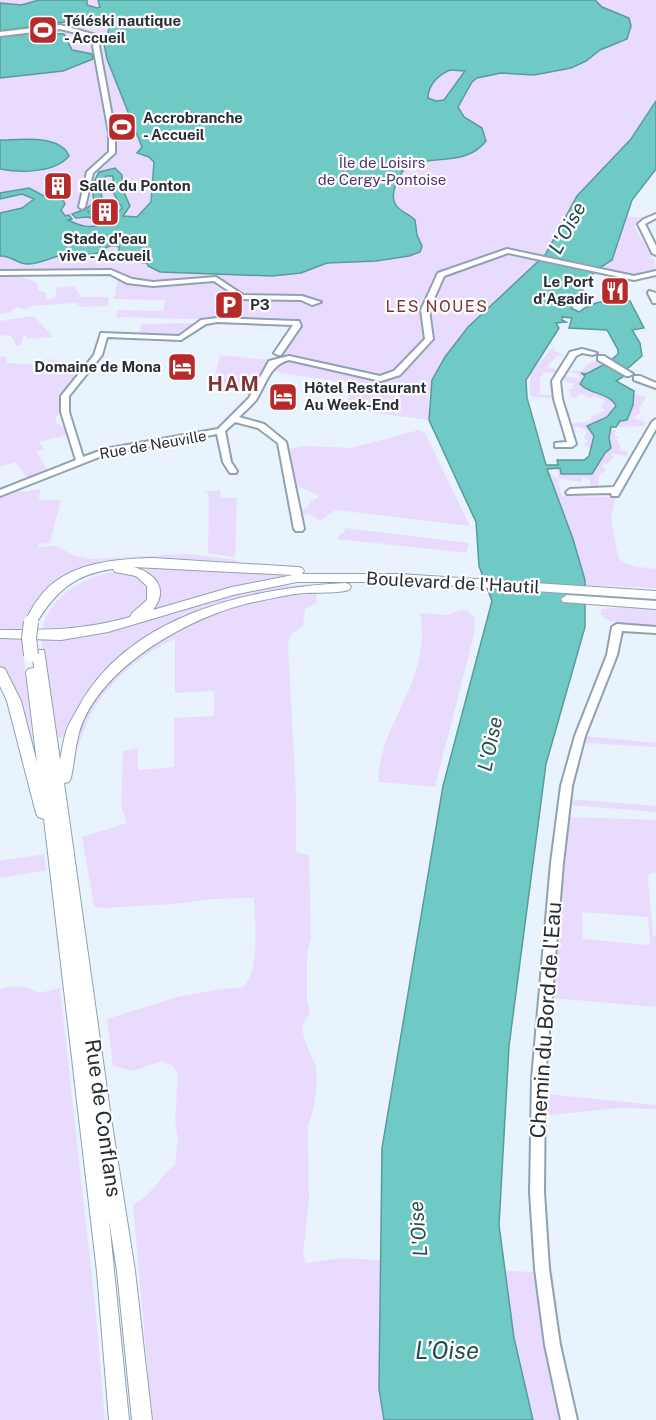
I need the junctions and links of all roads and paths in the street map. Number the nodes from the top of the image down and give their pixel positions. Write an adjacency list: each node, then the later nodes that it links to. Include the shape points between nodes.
1 (0, 34): 2 (street, via 62,27 100,37 96,49 112,133 112,153 90,172)
2 (82, 207)
3 (656, 216): 4 (street, via 641,224)
4 (656, 253)
5 (0, 273): 9 (street, via 112,273 129,281 148,283 214,279 241,297)
6 (656, 273): 7 (street); 8 (street)
7 (626, 276): 8 (street); 10 (street, via 506,251 441,275 425,310 429,339 394,375 374,379)
8 (651, 290)
9 (310, 300)
10 (281, 356): 12 (street, Rue de Neuville); 16 (street, via 296,323 217,320 204,322 180,338 104,335 98,355 69,388 64,401)
11 (656, 386): 15 (street, via 599,356 582,351 573,354 555,385 572,444)
12 (235, 419): 14 (street, Rue de Neuville); 20 (street, via 261,426 282,442)
13 (656, 422): 18 (street, via 615,492)
14 (221, 431): 16 (street, Rue de Neuville, via 129,446); 17 (street, via 227,462)
15 (558, 445)
16 (80, 460): 19 (street, Rue de Neuville)
17 (233, 471)
18 (570, 492)
19 (0, 493)
20 (299, 529)
21 (399, 578): 22 (main road, Boulevard de l'Hautil, via 297,578); 23 (main road, Boulevard de l'Hautil); 28 (main road, via 119,562 86,571 63,584 42,603)
22 (251, 586): 24 (main road, Boulevard de l'Hautil, via 320,582); 29 (main road, Boulevard de l'Hautil)
23 (465, 587): 24 (main road, Boulevard de l'Hautil); 26 (main road, Boulevard de l'Hautil)
24 (417, 588): 34 (main road, via 319,588 257,596 203,613 149,640 107,676 79,716 64,765)
25 (656, 595): 26 (main road, Boulevard de l'Hautil)
26 (614, 597): 27 (main road, Boulevard de l'Hautil)
27 (656, 605)
28 (35, 623): 29 (main road, via 57,596 87,577 121,568 146,576 154,590 150,607 133,618); 32 (main road, bridge, via 29,638)
29 (98, 630): 31 (main road, Boulevard de l'Hautil)
30 (656, 630): 38 (street, Chemin du Bord de l'Eau, via 617,627 610,661 578,740 564,799 537,1113 542,1278)
31 (0, 634)
32 (35, 654): 34 (main road); 35 (main road)
33 (0, 672): 35 (main road, via 14,701)
34 (62, 816): 37 (main road, Rue de Conflans, via 126,1271)
35 (55, 851): 36 (main road, Rue de Conflans, via 106,1272)
36 (119, 1420)
37 (142, 1420)
38 (569, 1420)

